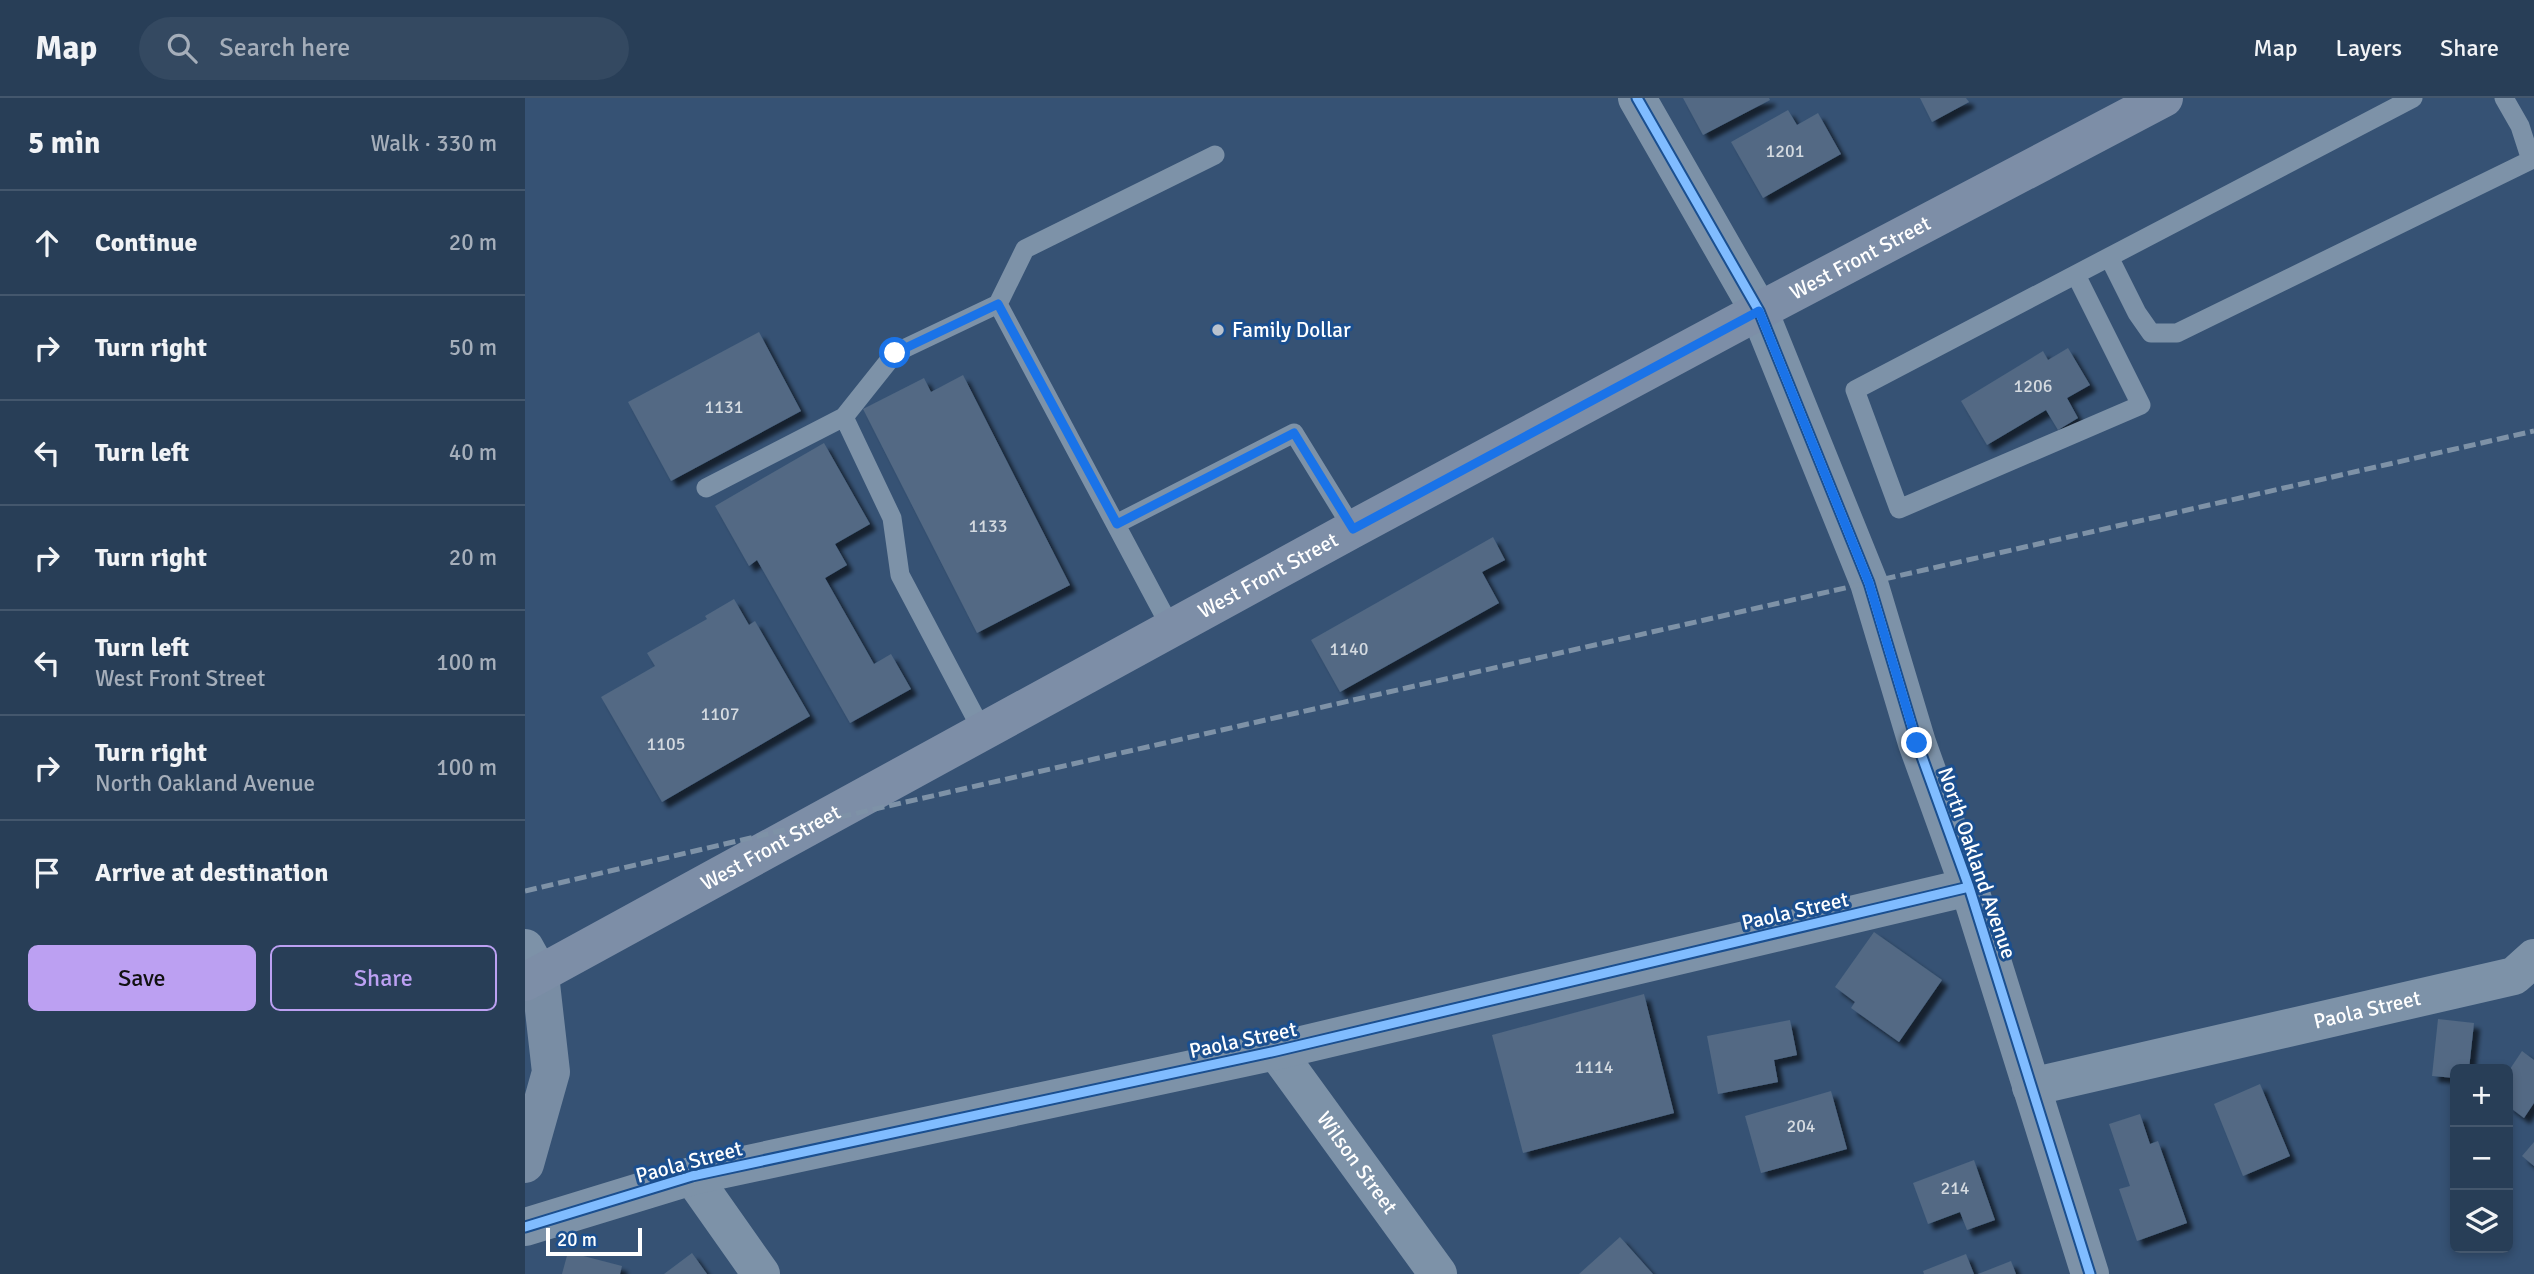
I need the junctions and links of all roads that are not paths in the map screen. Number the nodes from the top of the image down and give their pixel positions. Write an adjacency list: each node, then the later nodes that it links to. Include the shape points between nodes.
1 (1637, 98): 10 (street, North Oakland Avenue)
2 (2164, 98): 10 (main road, West Front Street)
3 (2413, 98): 7 (lane)
4 (2504, 98): 5 (lane)
5 (2527, 123): 7 (lane, via 2531,160 2177,333 2151,333)
6 (1215, 155): 9 (lane, via 1025,249)
7 (2109, 257): 8 (lane)
8 (2075, 275): 8 (lane, via 1855,390 1899,509 2141,405)
9 (998, 304): 11 (lane, via 895,353); 13 (lane)
10 (1759, 311): 14 (main road, West Front Street); 17 (street, North Oakland Avenue, via 1869,583 1917,743)
11 (844, 418): 12 (lane); 16 (lane, via 892,518 900,575)
12 (706, 488)
13 (1117, 524): 14 (lane, via 1294,433); 15 (lane)
14 (1353, 529): 15 (main road, West Front Street)
15 (1171, 628): 16 (main road, West Front Street)
16 (983, 732): 18 (main road, West Front Street)
17 (1969, 887): 20 (street, Paola Street); 21 (street, North Oakland Avenue)
18 (530, 968): 22 (main road, via 551,1072)
19 (2527, 975): 21 (street, Paola Street)
20 (1276, 1051): 23 (street, Paola Street); 26 (street, Wilson Street)
21 (2031, 1087): 27 (street, North Oakland Avenue)
22 (525, 1164)
23 (692, 1176): 24 (street, Paola Street); 25 (street)
24 (525, 1227)
25 (761, 1274)
26 (1438, 1274)
27 (2090, 1274)

